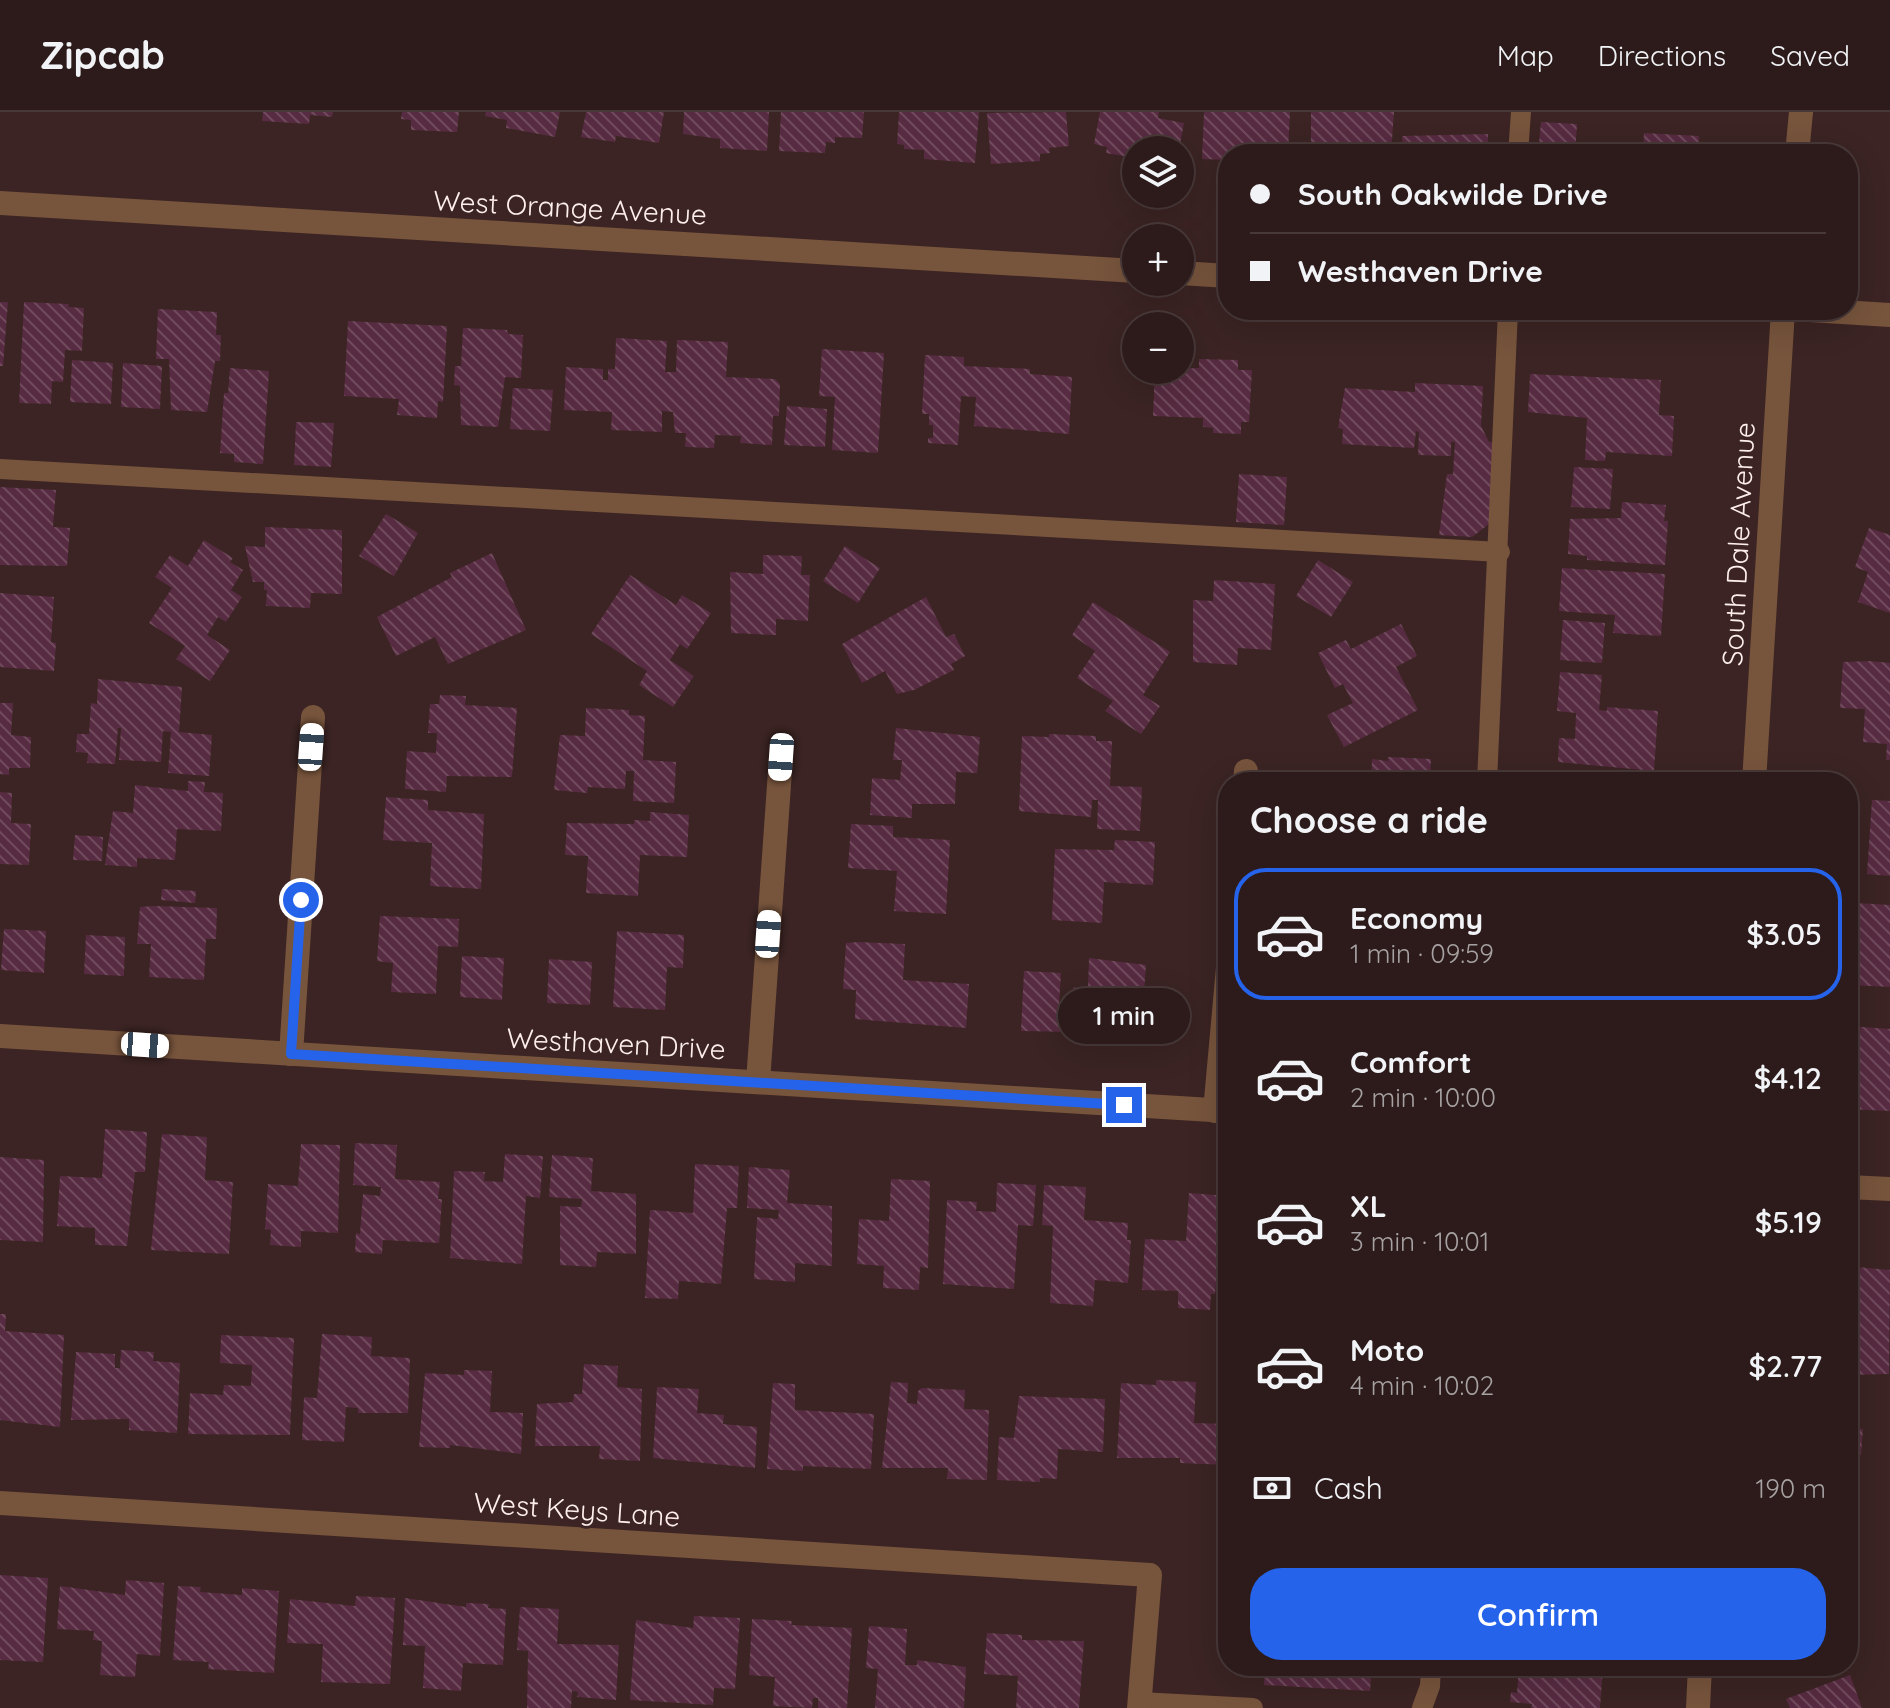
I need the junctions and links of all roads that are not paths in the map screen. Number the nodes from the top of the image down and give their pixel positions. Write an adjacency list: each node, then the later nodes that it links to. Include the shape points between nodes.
1 (1521, 112): 3 (lane)
2 (1801, 112): 4 (street)
3 (1519, 144)
4 (1798, 144)
5 (0, 203): 6 (street, West Orange Avenue)
6 (1122, 270)
7 (1194, 274): 8 (street)
8 (1218, 275)
9 (1858, 313): 10 (street)
10 (1890, 315)
11 (1508, 320): 14 (lane)
12 (1782, 320): 18 (street, South Dale Avenue)
13 (0, 469): 14 (lane)
14 (1500, 552): 17 (lane)
15 (313, 717): 20 (street)
16 (781, 757): 21 (street)
17 (1488, 772)
18 (1755, 772)
19 (0, 1036): 20 (street, Westhaven Drive)
20 (291, 1054): 21 (street, Westhaven Drive)
21 (758, 1082): 22 (street, Westhaven Drive)
22 (1218, 1111)
23 (1858, 1187): 24 (street)
24 (1890, 1189)
25 (0, 1503): 28 (street, West Keys Lane, via 1150,1575)
26 (1430, 1676): 30 (lane)
27 (1700, 1676): 31 (street)
28 (1140, 1705): 29 (lane)
29 (1253, 1708)
30 (1422, 1708)
31 (1698, 1708)

